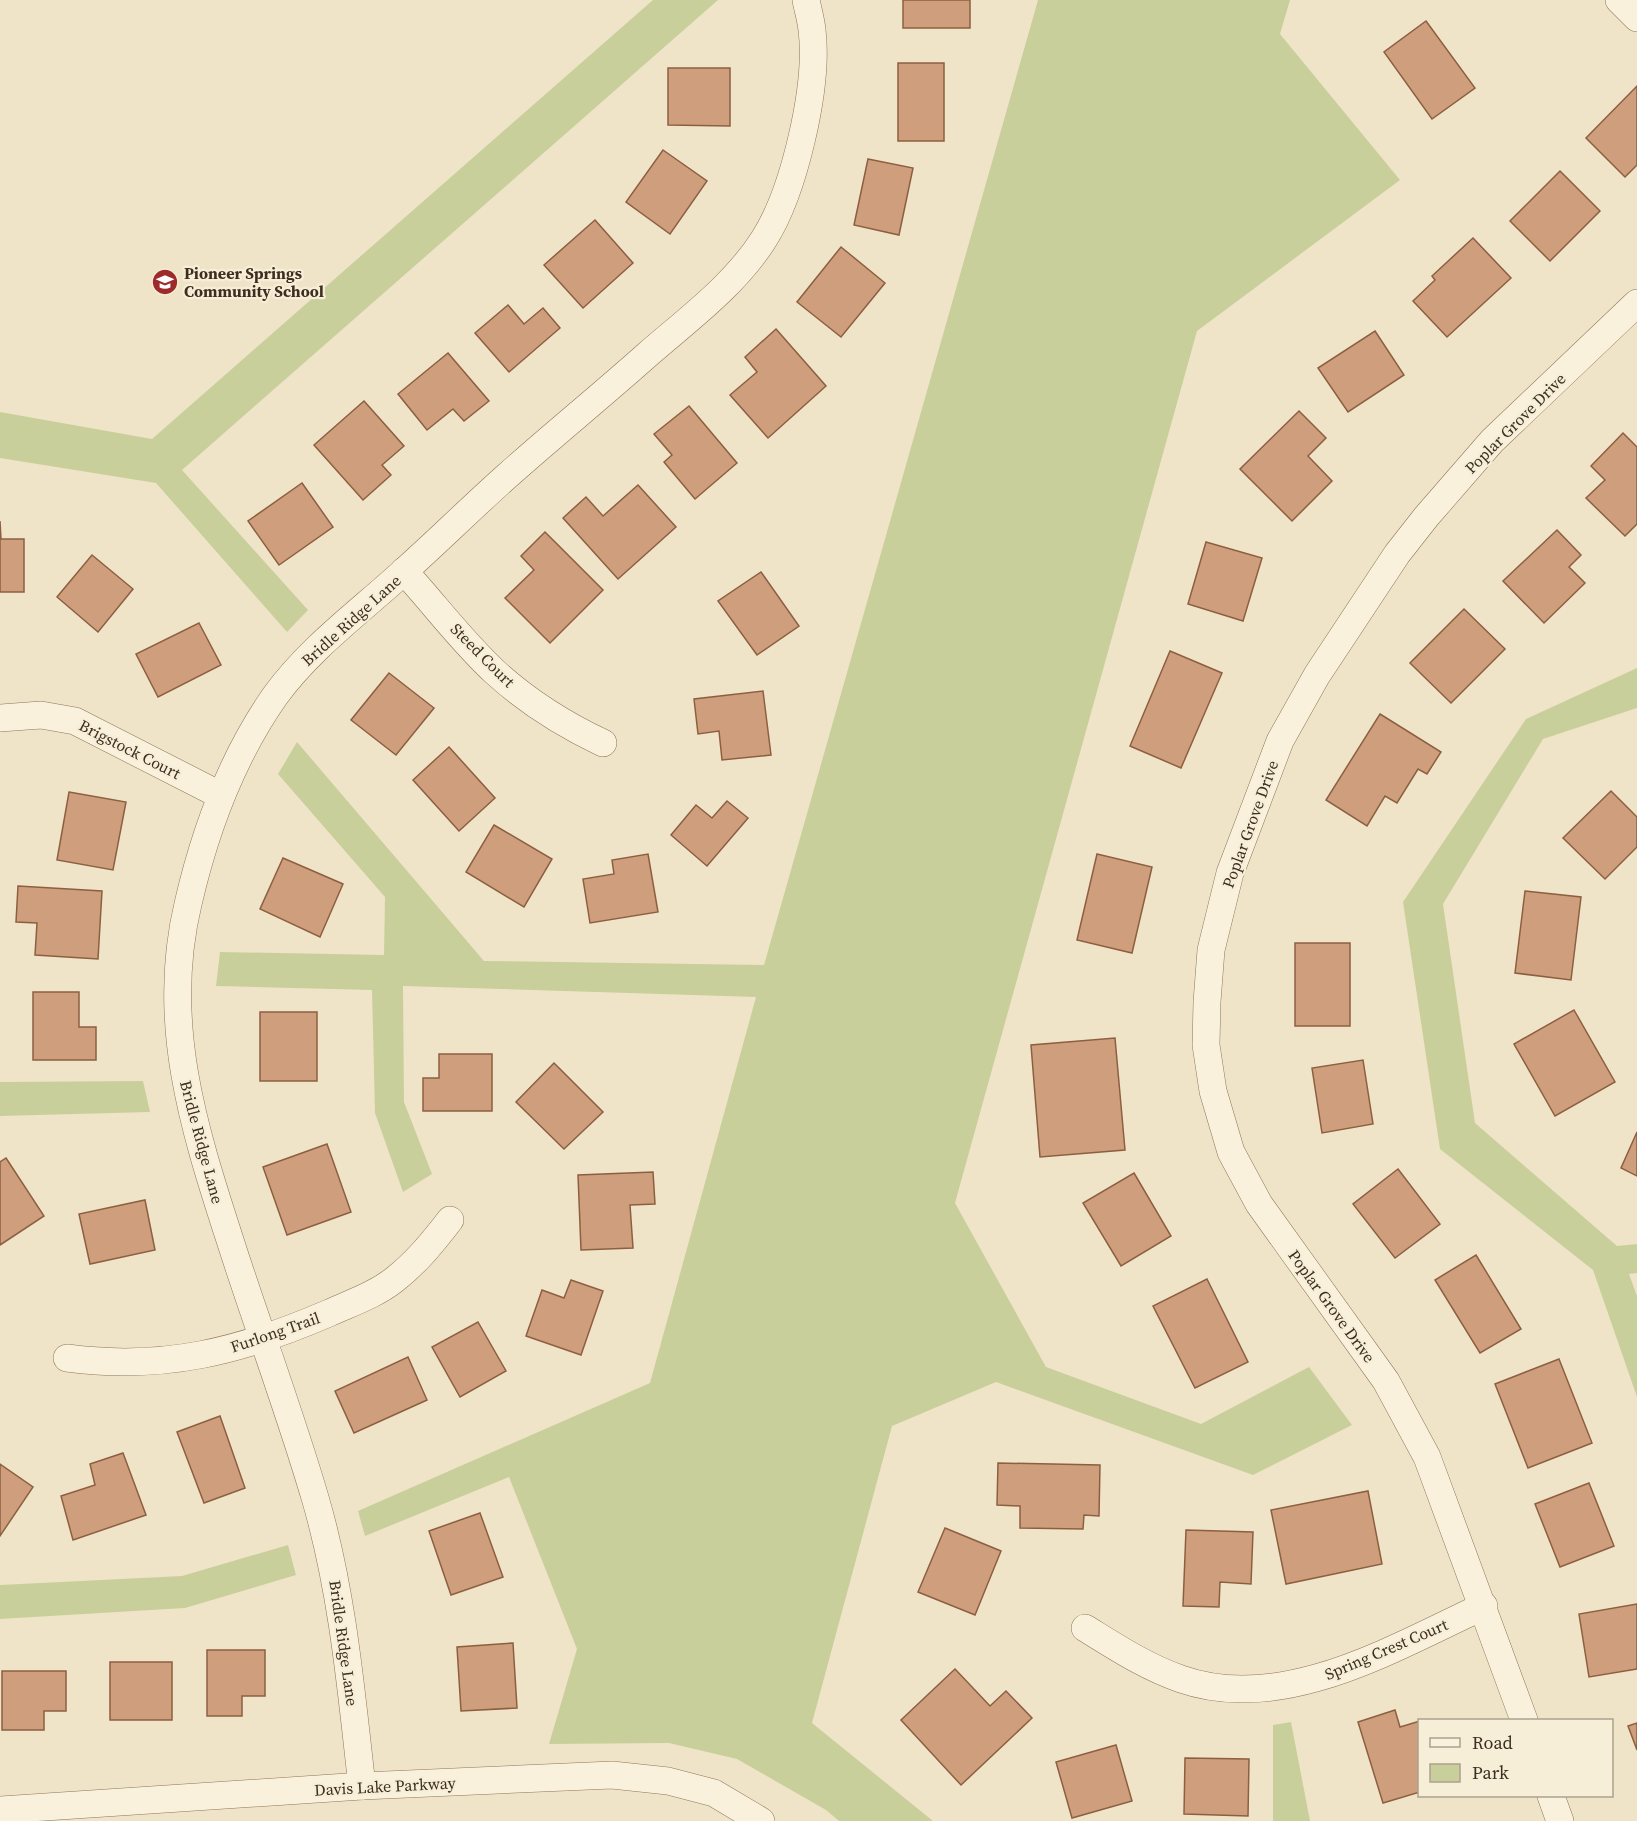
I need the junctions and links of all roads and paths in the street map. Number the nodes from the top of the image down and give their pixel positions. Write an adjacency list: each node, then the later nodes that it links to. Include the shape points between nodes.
1 (806, 0): 5 (street, Bridle Ridge Lane, via 813,57 808,106 794,165 775,220 762,242 717,293 507,476)
2 (1619, 0): 3 (street)
3 (1637, 18)
4 (1637, 303): 12 (street, Poplar Grove Drive, via 1492,441 1426,517 1317,675 1280,741 1230,873 1211,950 1206,1045 1213,1091 1231,1152 1259,1204 1386,1381 1426,1457)
5 (405, 571): 7 (street, Steed Court, via 496,673 573,729); 8 (street, Bridle Ridge Lane, via 306,658 275,696)
6 (0, 717): 8 (street, Brigstock Court, via 41,715 75,721)
7 (603, 743)
8 (220, 795): 10 (street, Bridle Ridge Lane, via 186,912 178,958 177,1023 185,1088)
9 (450, 1220): 10 (street, Furlong Trail, via 412,1265 392,1281 300,1325)
10 (261, 1338): 11 (street, Furlong Trail, via 184,1360 144,1364); 15 (street, Bridle Ridge Lane, via 332,1564 343,1615)
11 (68, 1358)
12 (1484, 1606): 13 (street, Spring Crest Court, via 1368,1660 1311,1681 1264,1688 1228,1688 1183,1680 1139,1661); 14 (street, Poplar Grove Drive)
13 (1084, 1628)
14 (1524, 1719)
15 (362, 1786): 18 (street, Davis Lake Parkway); 19 (street, Davis Lake Parkway, via 612,1775 714,1793)
16 (1551, 1797): 20 (street)
17 (0, 1810): 18 (street, Davis Lake Parkway)
18 (125, 1811)
19 (761, 1821)
20 (1560, 1821)

